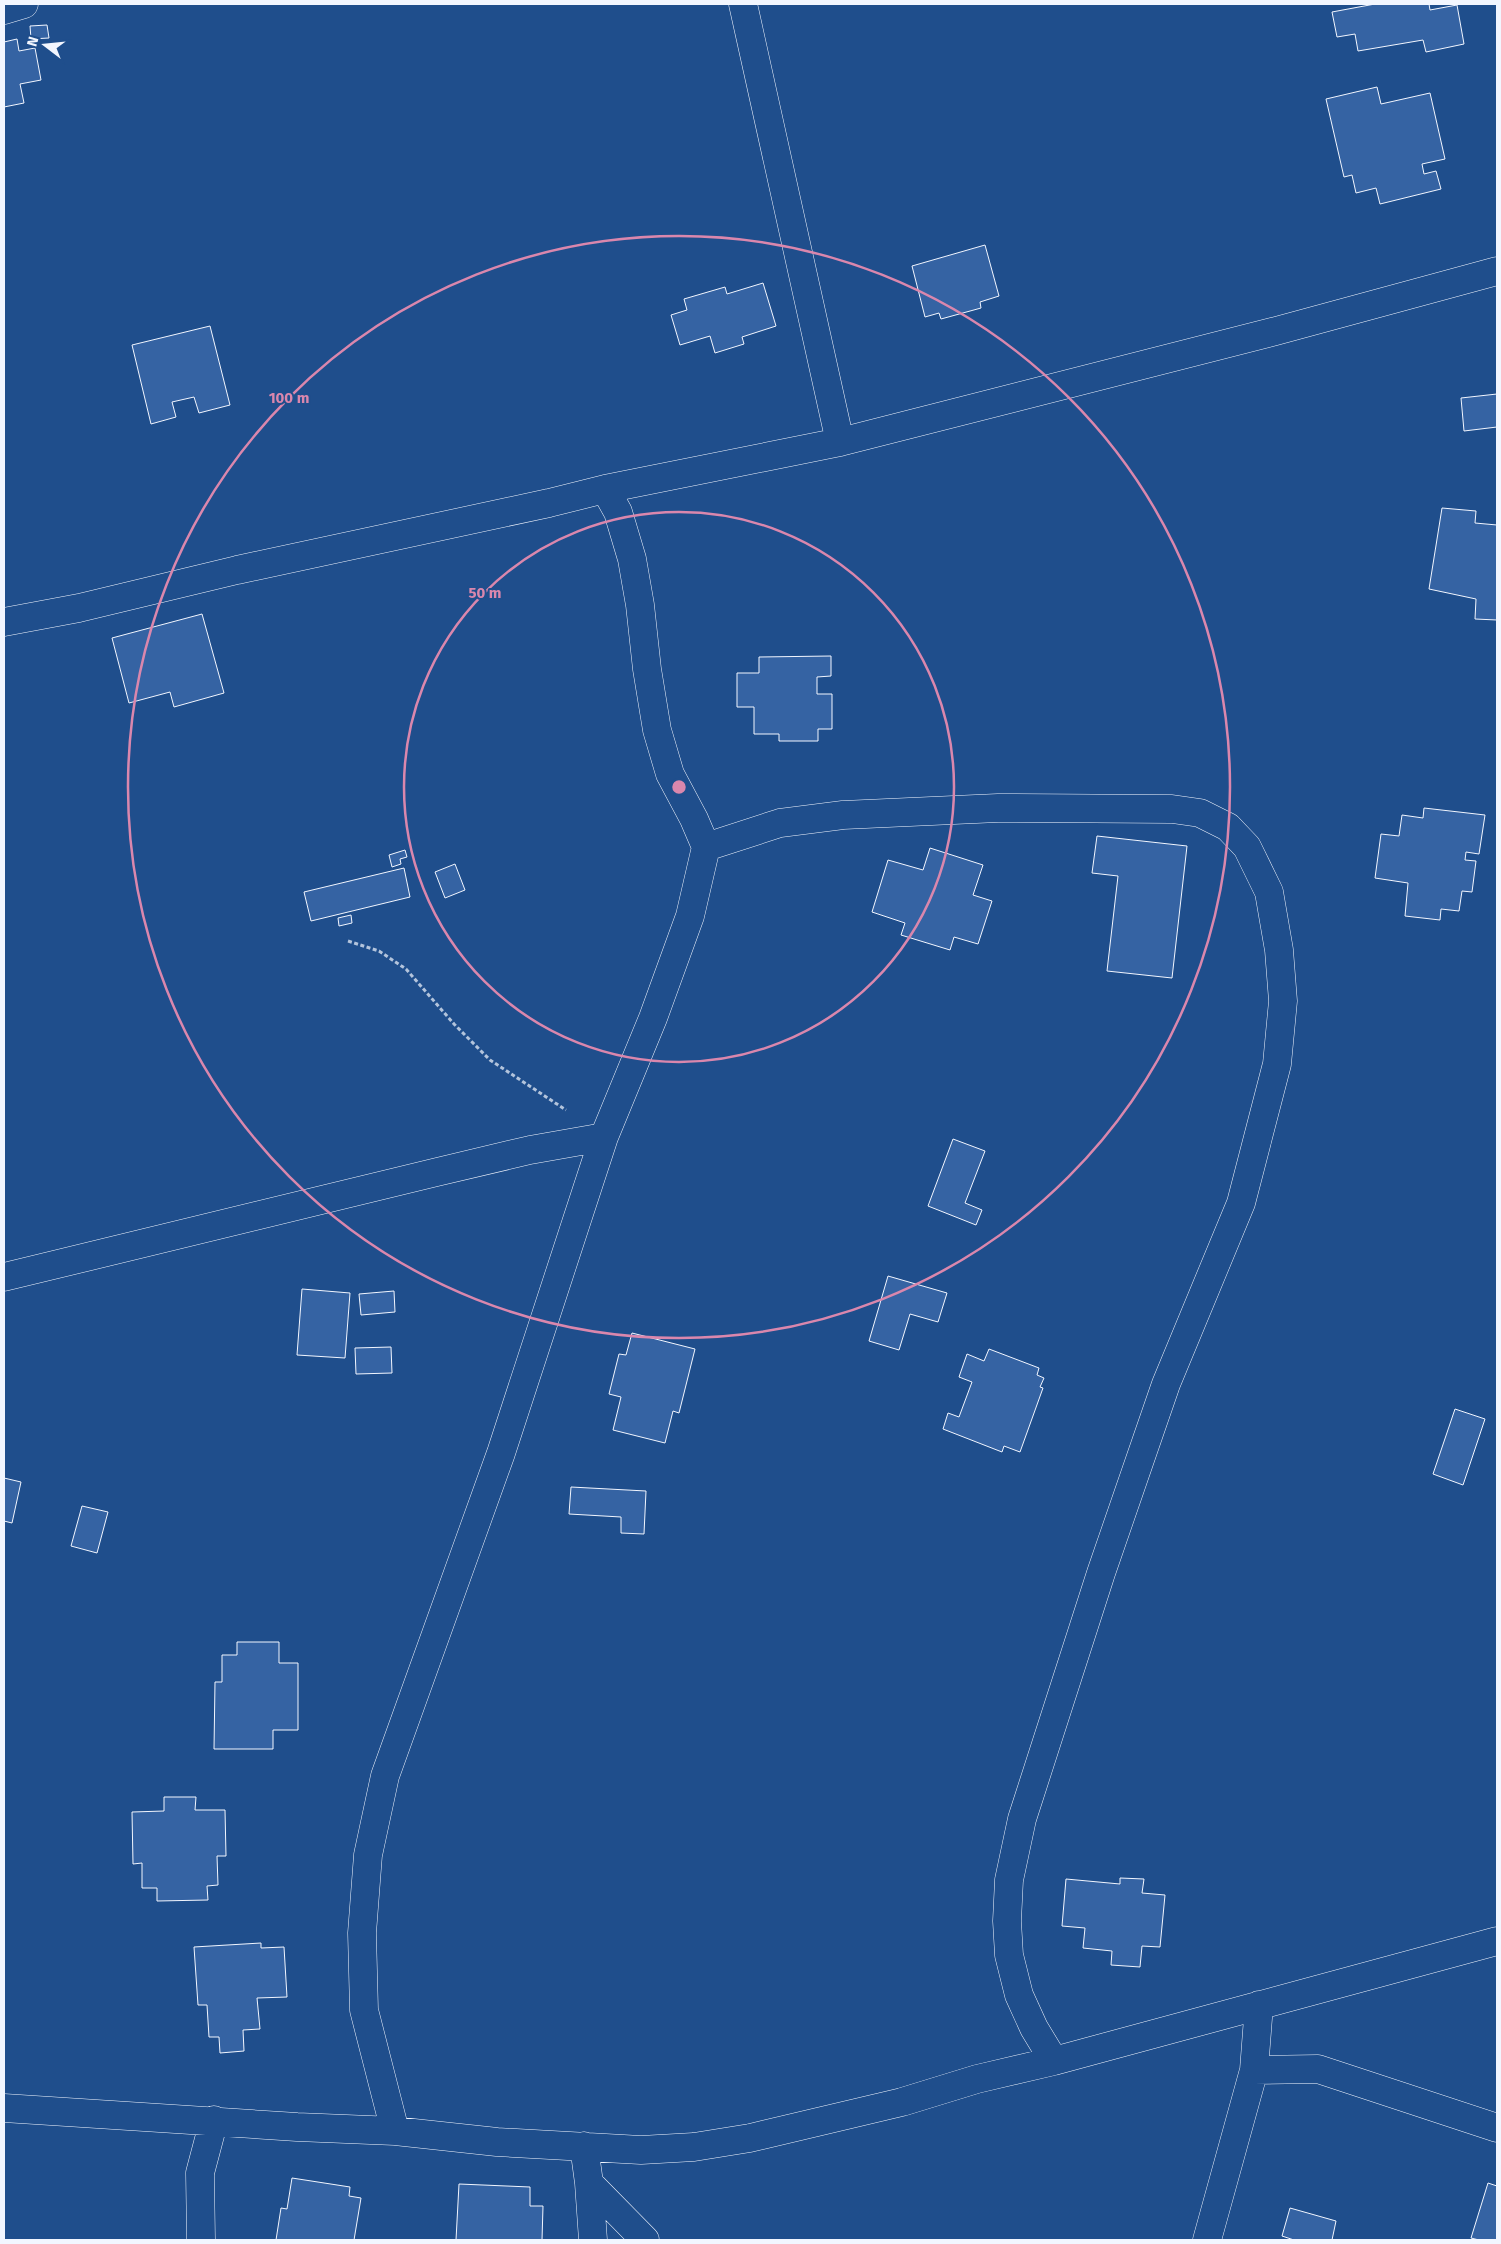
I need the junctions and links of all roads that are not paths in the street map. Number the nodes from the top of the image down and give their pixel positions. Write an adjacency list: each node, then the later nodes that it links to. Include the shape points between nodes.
1 (24, 4): 3 (street)
2 (743, 4): 5 (street)
3 (4, 10)
4 (1497, 271): 5 (street)
5 (840, 442): 6 (street)
6 (606, 489): 7 (street, via 79,608); 8 (street, via 618,512 632,559 657,730 670,774)
7 (4, 622)
8 (706, 847): 9 (street, via 690,916 654,1018); 13 (street, via 780,823 844,815 998,808 1172,809 1200,813 1228,828 1248,847 1270,892 1283,1001 1276,1064 1261,1128 1241,1203 1166,1384 1101,1573 1022,1819 1009,1880 1009,1955 1019,1995)
9 (596, 1138): 10 (street, via 530,1150 295,1205); 18 (street, via 501,1453 384,1776 368,1855 362,1932 364,2010)
10 (4, 1277)
11 (1497, 1941): 12 (street)
12 (1259, 2005): 13 (street); 14 (street)
13 (1054, 2061): 19 (street, via 750,2138 694,2147 641,2150)
14 (1254, 2070): 17 (street, via 1318,2068); 24 (street)
15 (4, 2108): 16 (street)
16 (214, 2120): 18 (street); 21 (street, via 200,2173)
17 (1497, 2128)
18 (395, 2131): 19 (street, via 496,2142)
19 (584, 2146): 20 (street)
20 (590, 2182): 22 (street); 23 (street)
21 (201, 2240)
22 (593, 2240)
23 (644, 2240)
24 (1207, 2240)

